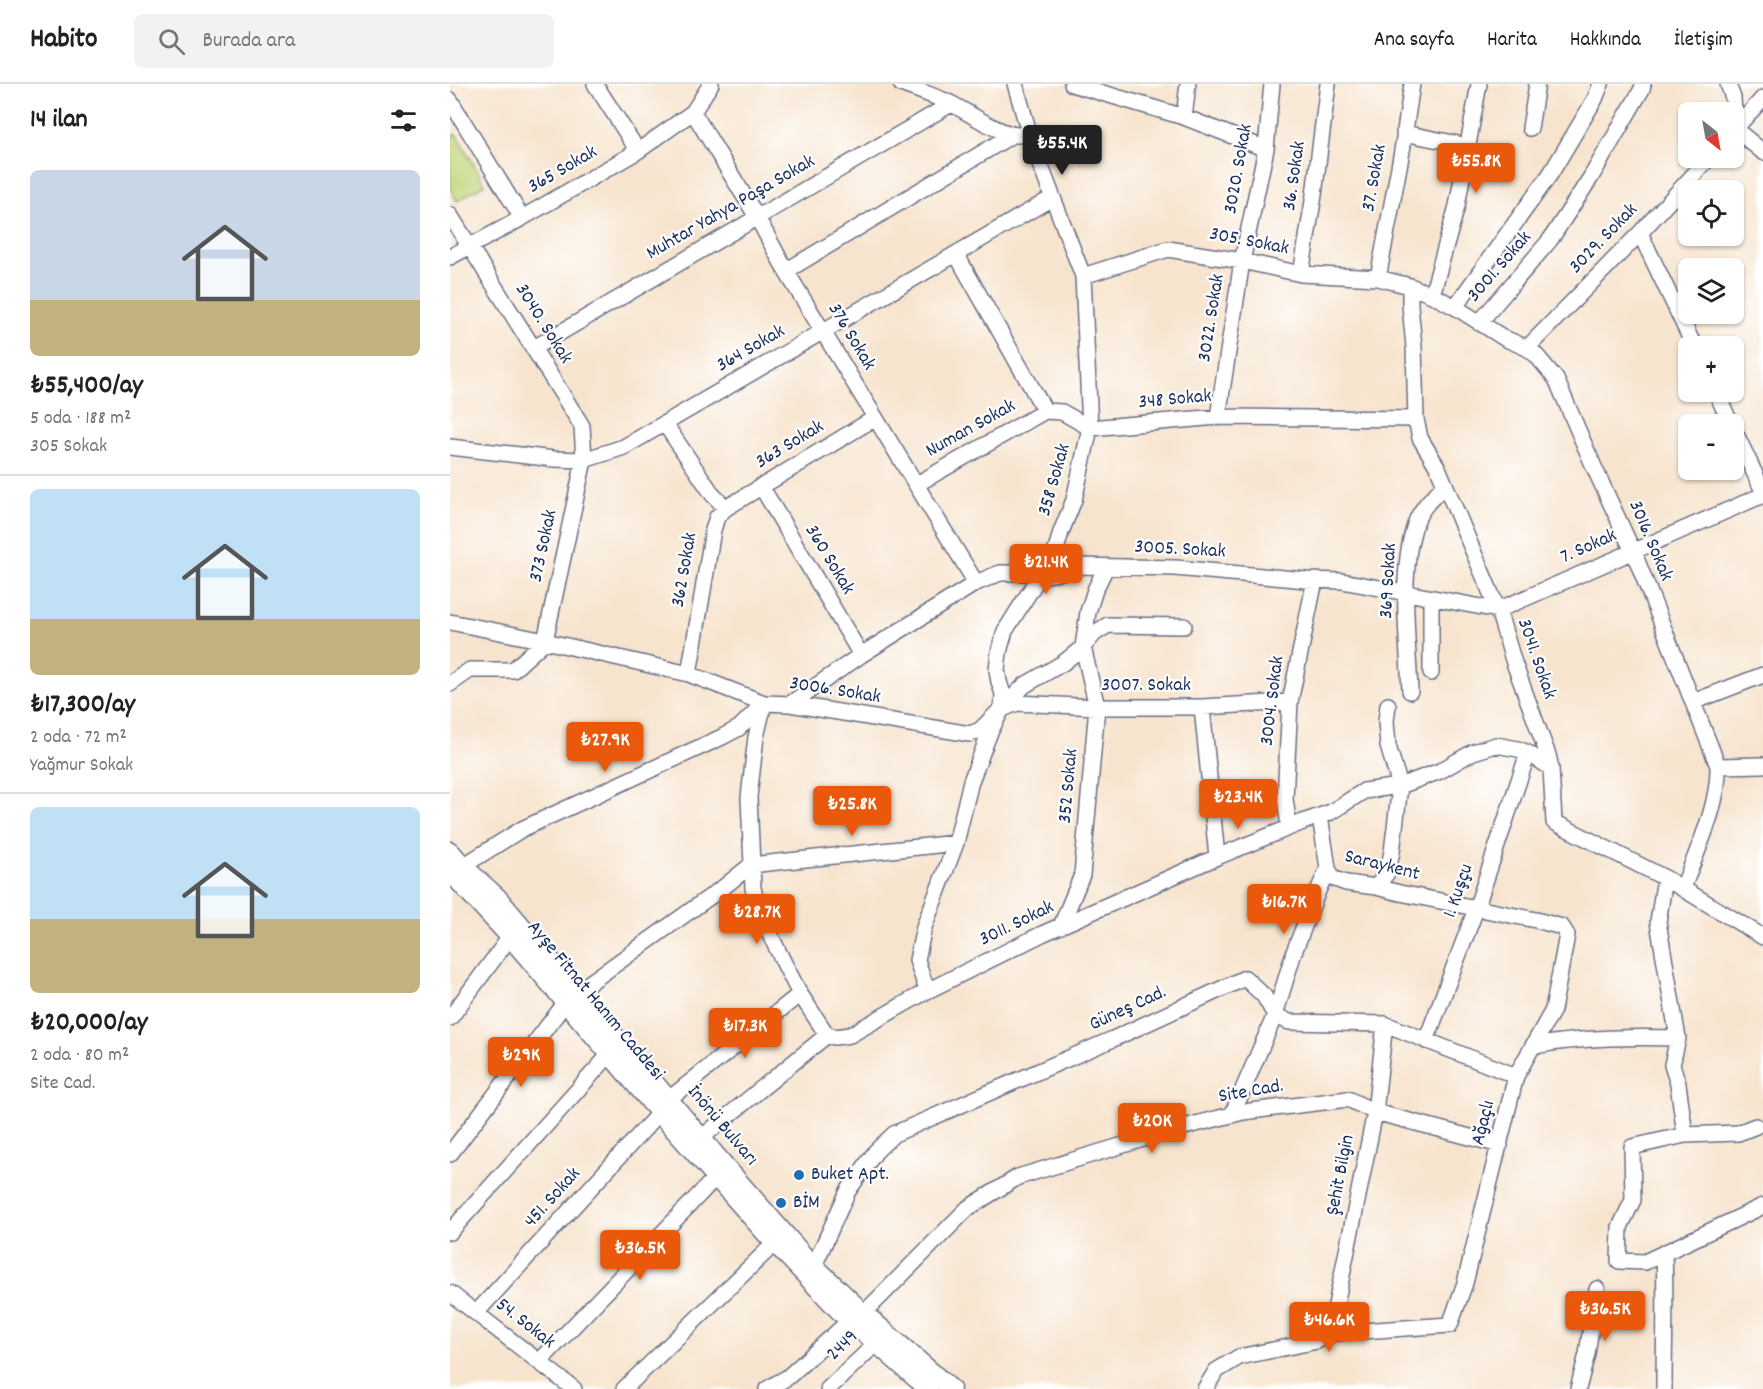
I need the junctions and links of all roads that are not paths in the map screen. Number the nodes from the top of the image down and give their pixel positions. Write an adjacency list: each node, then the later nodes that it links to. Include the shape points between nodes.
1 (594, 84): 32 (street)
2 (711, 84): 3 (street); 21 (street)
3 (719, 84)
4 (901, 84): 20 (street)
5 (1015, 84): 28 (street)
6 (1072, 84): 16 (street)
7 (1188, 84): 23 (street)
8 (1272, 84): 31 (street, 3020. Sokak)
9 (1328, 84): 45 (street, 36. Sokak)
10 (1412, 84): 26 (street, 37. Sokak)
11 (1479, 84): 29 (street)
12 (1537, 84): 24 (street)
13 (1601, 84): 50 (street, via 1551,172)
14 (1643, 84): 51 (street, 3001. Sokak, via 1550,240)
15 (1728, 84): 19 (street)
16 (1098, 88): 23 (street)
17 (1763, 98): 22 (street)
18 (450, 100): 38 (street)
19 (1733, 102)
20 (951, 104): 27 (street); 37 (street, Muhtar Yahya Paşa Sokak)
21 (693, 112): 32 (street, 365 Sokak); 37 (street, 376 Sokak)
22 (1744, 114)
23 (1184, 117): 31 (street)
24 (1530, 128)
25 (1744, 132): 30 (street)
26 (1404, 134): 29 (street); 47 (street, 37. Sokak)
27 (1012, 135): 28 (street); 44 (street)
28 (1030, 135): 35 (street)
29 (1468, 146): 49 (street, via 1457,206)
30 (1759, 148): 33 (street)
31 (1266, 149): 43 (street, 3020. Sokak)
32 (638, 151): 38 (street, 365 Sokak)
33 (1763, 165)
34 (1700, 168): 39 (street, 3029. Sokak)
35 (1052, 198): 41 (street, 364 Sokak); 46 (street)
36 (450, 215): 40 (street, 3040. Sokak)
37 (757, 216): 44 (street, 376 Sokak); 54 (street, Muhtar Yahya Paşa Sokak)
38 (522, 218): 40 (street, 365 Sokak)
39 (1640, 232): 53 (street); 55 (street, 3029. Sokak)
40 (469, 246): 42 (street, 365 Sokak); 54 (street, 3040. Sokak)
41 (956, 254): 52 (street, 364 Sokak); 56 (street)
42 (450, 257)
43 (1242, 261): 45 (street, 305. Sokak); 46 (street, 305. Sokak, via 1168,249); 57 (street, 3022. Sokak)
44 (786, 271): 52 (street, 376 Sokak)
45 (1301, 274): 47 (street, 305. Sokak)
46 (1083, 276): 61 (street)
47 (1377, 278): 48 (street, 305. Sokak)
48 (1410, 285): 49 (street, 3016. Sokak); 59 (street, 3041. Sokak)
49 (1432, 295): 50 (street, 3016. Sokak)
50 (1455, 307): 51 (street, 3016. Sokak)
51 (1479, 323): 55 (street, 3016. Sokak)
52 (823, 332): 58 (street, 376 Sokak); 60 (street, 364 Sokak)
53 (1689, 336)
54 (534, 348): 64 (street, 3040. Sokak, via 582,426)
55 (1527, 348): 70 (street, 3016. Sokak, via 1556,379)
56 (1045, 411): 61 (street, 358 Sokak, via 1062,412); 65 (street, Numan Sokak)
57 (1218, 417): 59 (street, 348 Sokak); 61 (street, 348 Sokak)
58 (875, 418): 65 (street, 376 Sokak); 67 (street, 363 Sokak)
59 (1416, 419): 66 (street, 3041. Sokak, via 1420,438)
60 (665, 424): 64 (street, 364 Sokak, via 624,447); 69 (street)
61 (1090, 428): 72 (street, 358 Sokak, via 1074,500 1056,550)
62 (450, 447): 64 (street, 364 Sokak)
63 (1744, 452): 68 (street)
64 (584, 460): 80 (street, 373 Sokak)
65 (917, 484): 74 (street, 376 Sokak)
66 (1445, 485): 75 (street, 369 Sokak, via 1426,504 1415,524 1407,560); 77 (street, 3041. Sokak)
67 (761, 486): 69 (street, 363 Sokak); 82 (street, 360 Sokak)
68 (1763, 493): 70 (street, 7. Sokak)
69 (726, 508): 84 (street, 362 Sokak, via 717,517 713,530)
70 (1632, 551): 77 (street, 7. Sokak); 89 (street, 3016. Sokak)
71 (1106, 567): 72 (street, 3005. Sokak, via 1076,566); 73 (street, 3005. Sokak, via 1175,568); 81 (street, via 1088,612)
72 (1039, 576): 74 (street, 3005. Sokak, via 1000,573); 95 (street, 358 Sokak, via 1005,631 999,652)
73 (1315, 580): 75 (street, 3005. Sokak); 88 (street, 3004. Sokak)
74 (976, 583): 82 (street, 3005. Sokak)
75 (1407, 593): 76 (street, 3005. Sokak); 87 (street, 369 Sokak)
76 (1431, 598): 77 (street, 3005. Sokak); 83 (street)
77 (1498, 610): 99 (street, 3041. Sokak)
78 (450, 622): 80 (street, 3006. Sokak)
79 (1184, 626): 81 (street, 3006. Sokak, via 1108,626 1095,633)
80 (545, 641): 84 (street, 3006. Sokak); 86 (street, via 513,670 470,670)
81 (1083, 647): 93 (street, 352 Sokak); 95 (street, 3006. Sokak, via 1025,686)
82 (861, 655): 91 (street, 3005. Sokak)
83 (1431, 673)
84 (689, 674): 90 (street, 3006. Sokak)
85 (1763, 675): 89 (street)
86 (450, 684)
87 (1410, 691)
88 (1290, 702): 94 (street, 3007. Sokak); 102 (street, 3004. Sokak, via 1285,799)
89 (1693, 702): 98 (street, 3016. Sokak)
90 (764, 704): 91 (street, 3006. Sokak); 106 (street, via 749,796); 108 (street, via 739,728 522,829)
91 (790, 704): 95 (street, 3006. Sokak, via 970,734 980,730)
92 (1388, 705): 100 (street, via 1388,746)
93 (1097, 707): 94 (street, 3007. Sokak); 95 (street, 3007. Sokak, via 1017,703); 113 (street, 352 Sokak, via 1082,875)
94 (1202, 707): 105 (street)
95 (1002, 709): 103 (street, via 971,781)
96 (1528, 753): 99 (street, 3011. Sokak); 100 (street, 3011. Sokak, via 1496,745); 112 (street, 1. Kuşçu)
97 (1763, 765): 98 (street)
98 (1718, 766): 111 (street, 3016. Sokak, via 1707,825)
99 (1551, 768): 109 (street, 3041. Sokak, via 1554,822)
100 (1400, 786): 101 (street, 3011. Sokak, via 1364,791); 110 (street, via 1392,852 1386,873)
101 (1320, 816): 102 (street, 3011. Sokak); 107 (street)
102 (1289, 827): 105 (street, 3011. Sokak)
103 (956, 843): 106 (street); 117 (street, via 924,927 917,960)
104 (450, 851): 108 (main road, İnönü Bulvarı)
105 (1217, 856): 113 (street, 3011. Sokak)
106 (751, 865): 118 (street, via 758,910); 119 (street)
107 (1328, 868): 110 (street, Saraykent, via 1332,878); 120 (street, via 1294,952)
108 (454, 872): 115 (main road, Ayşe Fitnat Hanım Caddesi); 119 (main road, İnönü Bulvarı, via 498,898)
109 (1665, 878): 111 (street, 3041. Sokak); 124 (street, via 1658,922)
110 (1376, 886): 112 (street, Saraykent)
111 (1683, 888): 116 (street, 3041. Sokak)
112 (1476, 909): 114 (street, Saraykent, via 1544,922 1562,927); 125 (street, 1. Kuşçu)
113 (1061, 926): 117 (street, 3011. Sokak)
114 (1567, 934): 126 (street, Ağaçlı, via 1553,1010)
115 (510, 937): 119 (main road, Ayşe Fitnat Hanım Caddesi); 121 (street)
116 (1763, 937)
117 (927, 991): 123 (street, 3011. Sokak, via 850,1035)
118 (800, 994): 123 (street); 129 (street, 451. Sokak)
119 (572, 996): 127 (main road, Ayşe Fitnat Hanım Caddesi); 129 (main road, İnönü Bulvarı); 136 (street)
120 (1275, 1015): 122 (street, via 1290,1022); 131 (street); 142 (street, Güneş Cad., via 1264,996 1245,978 894,1134 848,1191)
121 (450, 1018)
122 (1385, 1024): 125 (street); 130 (street, Şehit Bilgin)
123 (827, 1035): 134 (street)
124 (1678, 1038): 126 (street, via 1540,1045); 133 (street, via 1672,1065)
125 (1426, 1041): 128 (street)
126 (1536, 1042): 128 (street, Ağaçlı)
127 (610, 1054): 129 (main road, Ayşe Fitnat Hanım Caddesi); 139 (street)
128 (1516, 1077): 135 (street, Ağaçlı)
129 (664, 1106): 134 (main road, İnönü Bulvarı); 137 (main road, Ayşe Fitnat Hanım Caddesi); 145 (street, 451. Sokak)
130 (1375, 1112): 131 (street, Site Cad., via 1348,1099); 135 (street, Site Cad.); 147 (street, Şehit Bilgin)
131 (1232, 1115): 146 (street, Site Cad., via 1018,1177 968,1208)
132 (1756, 1126): 133 (street, via 1738,1133)
133 (1684, 1136): 141 (street, via 1632,1147 1632,1200 1620,1227 1619,1261 1645,1262)
134 (701, 1138): 142 (main road, İnönü Bulvarı)
135 (1500, 1145): 147 (street, Ağaçlı, via 1465,1283 1450,1325)
136 (450, 1154)
137 (716, 1177): 140 (main road, Ayşe Fitnat Hanım Caddesi); 149 (street)
138 (1763, 1206): 141 (street)
139 (450, 1232)
140 (775, 1243): 146 (main road, Ayşe Fitnat Hanım Caddesi); 151 (street)
141 (1664, 1254): 158 (street)
142 (814, 1266): 146 (main road, İnönü Bulvarı)
143 (1597, 1288): 157 (street)
144 (450, 1293): 145 (street, 54. Sokak)
145 (476, 1313): 149 (street, 54. Sokak)
146 (856, 1317): 148 (main road, İnönü Bulvarı); 152 (street, via 788,1377)
147 (1332, 1333): 156 (street, via 1317,1341 1239,1357 1216,1371)
148 (881, 1338): 153 (street, 2449); 154 (main road, İnönü Bulvarı); 155 (main road, İnönü Bulvarı)
149 (539, 1362): 150 (street, 54. Sokak)
150 (574, 1389)
151 (624, 1389)
152 (767, 1389)
153 (828, 1389)
154 (928, 1389)
155 (951, 1389)
156 (1205, 1389)
157 (1578, 1389)
158 (1664, 1389)

